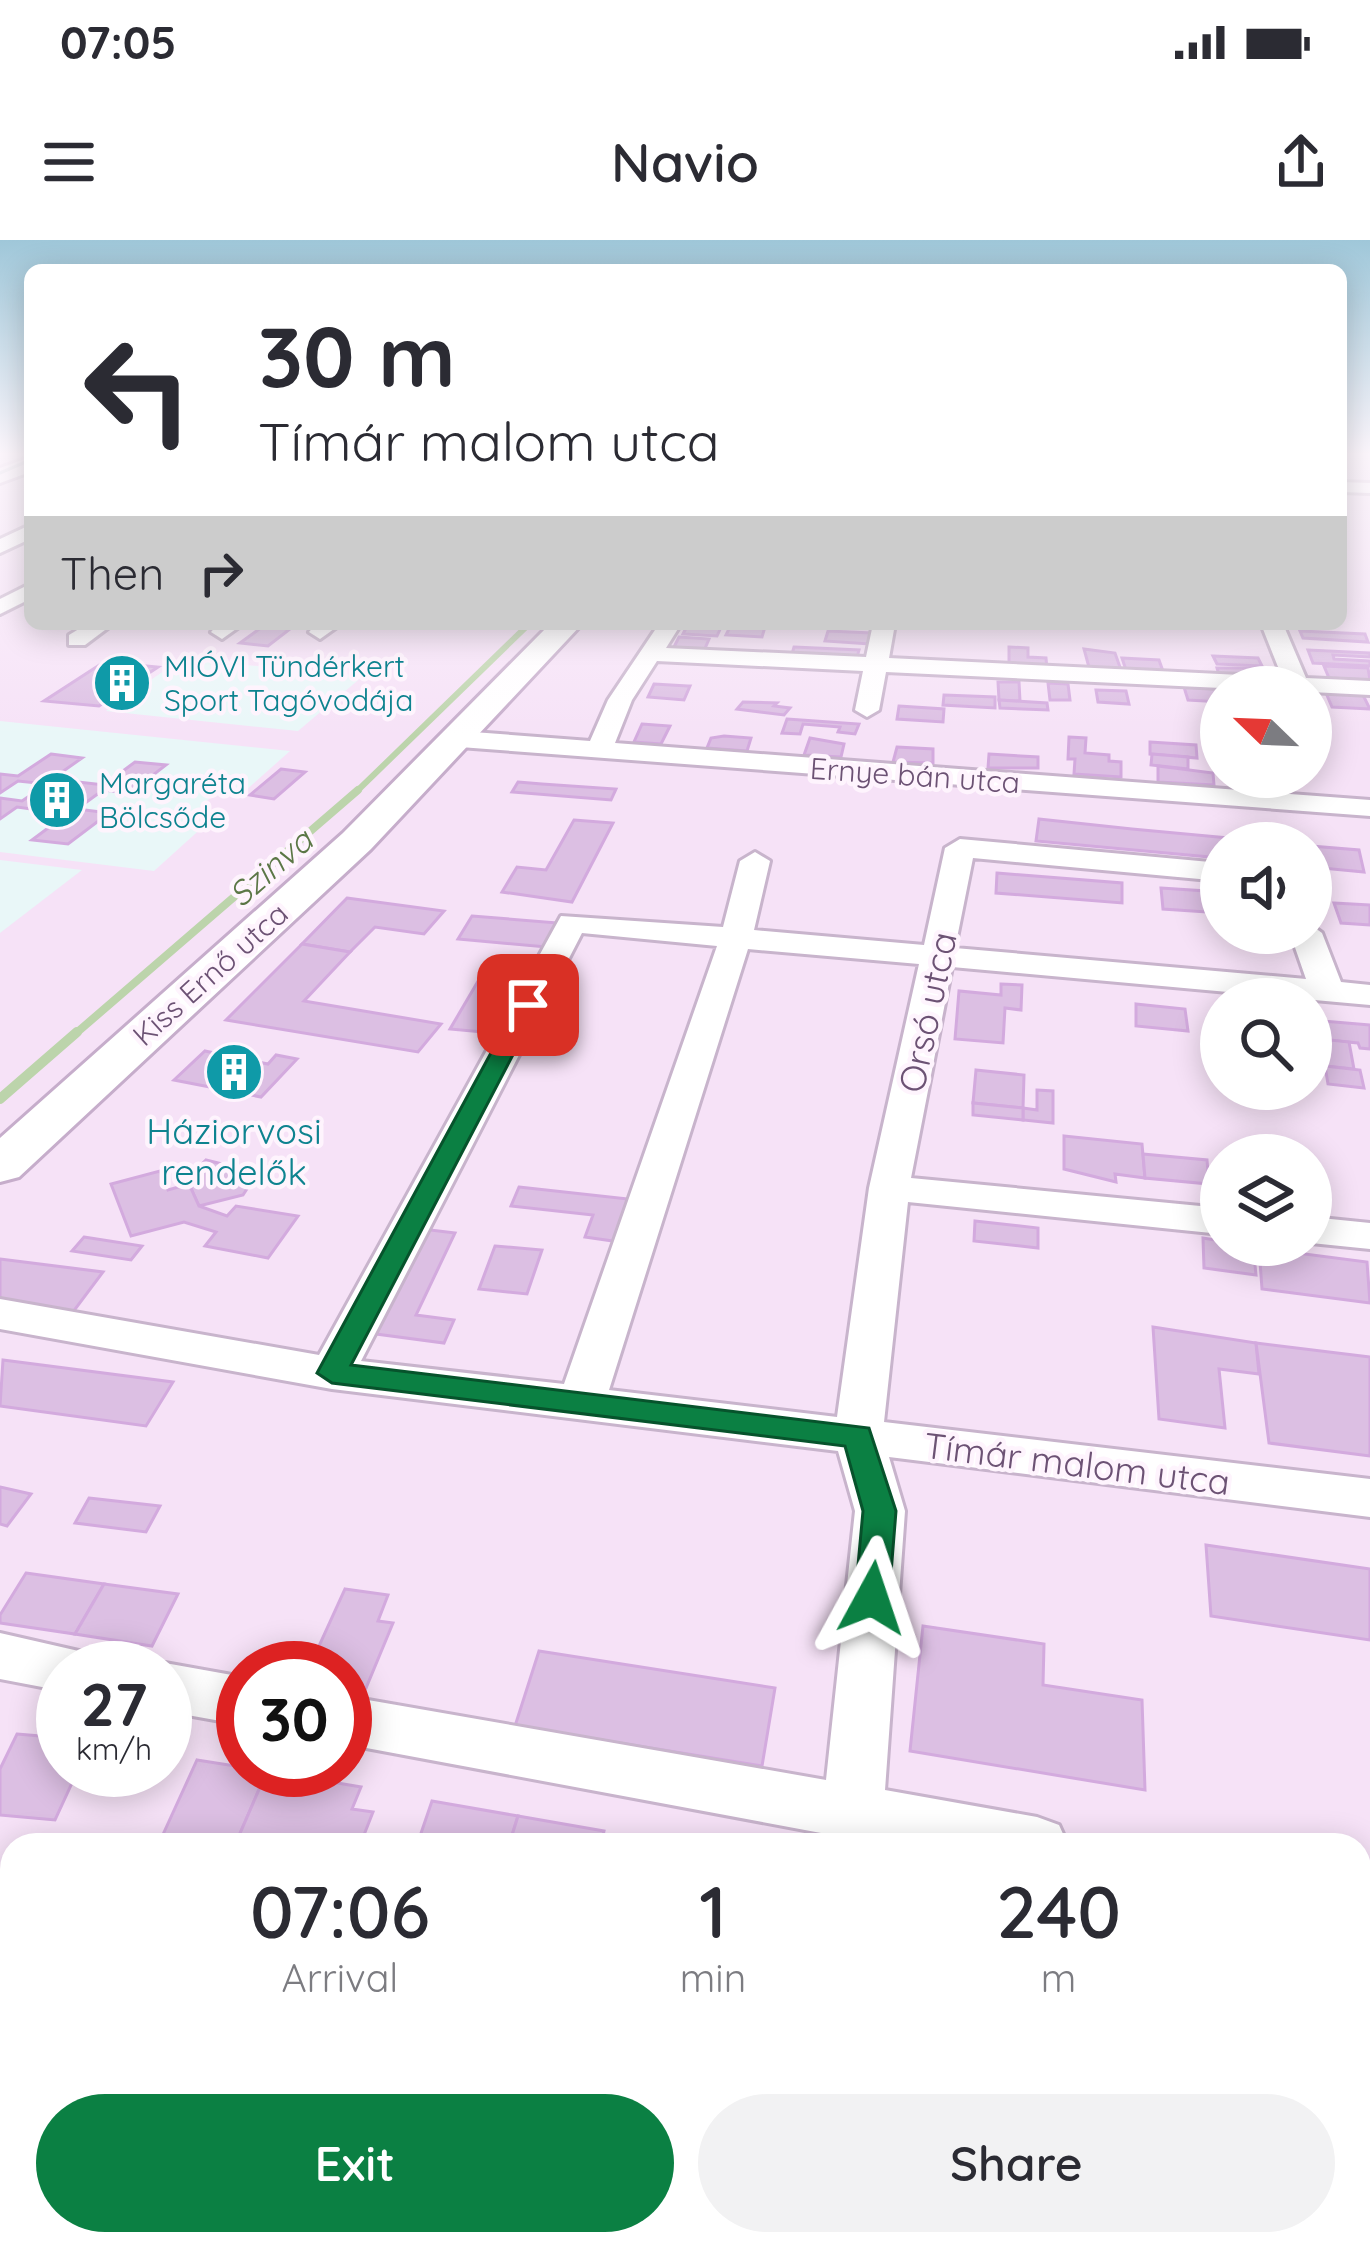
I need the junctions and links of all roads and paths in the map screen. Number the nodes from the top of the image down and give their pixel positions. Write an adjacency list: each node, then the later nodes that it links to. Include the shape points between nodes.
1 (93, 630): 6 (street)
2 (561, 630): 14 (street, Kiss Ernő utca)
3 (666, 630): 7 (street)
4 (883, 630): 8 (street)
5 (1275, 630): 9 (street)
6 (77, 640)
7 (652, 654): 8 (street); 15 (street)
8 (876, 664): 10 (street); 13 (street)
9 (1290, 666)
10 (1200, 680)
11 (1332, 686): 12 (street)
12 (1370, 688)
13 (867, 710)
14 (460, 739): 15 (street, Ernye bán utca); 25 (street, Kiss Ernő utca)
15 (599, 750): 17 (street, Ernye bán utca)
16 (1370, 808): 17 (street, Ernye bán utca)
17 (961, 813): 19 (street); 21 (street, Orsó utca)
18 (755, 861): 20 (street)
19 (1200, 867)
20 (736, 937): 21 (street); 31 (street, via 572,923); 32 (street)
21 (940, 956): 22 (street); 26 (street, Orsó utca)
22 (1200, 980)
23 (1332, 991): 24 (street)
24 (1370, 995)
25 (0, 1166)
26 (890, 1188): 27 (street); 33 (street, Orsó utca)
27 (1200, 1219)
28 (1332, 1232): 29 (street)
29 (1370, 1236)
30 (0, 1314): 31 (street, Tímár malom utca)
31 (332, 1373): 32 (street, Tímár malom utca)
32 (581, 1403): 33 (street, Tímár malom utca)
33 (858, 1436): 34 (street, Tímár malom utca); 38 (street, via 880,1511)
34 (1370, 1498)
35 (0, 1657): 36 (street)
36 (36, 1663)
37 (372, 1726): 38 (street)
38 (851, 1829): 39 (street)
39 (898, 1833)

